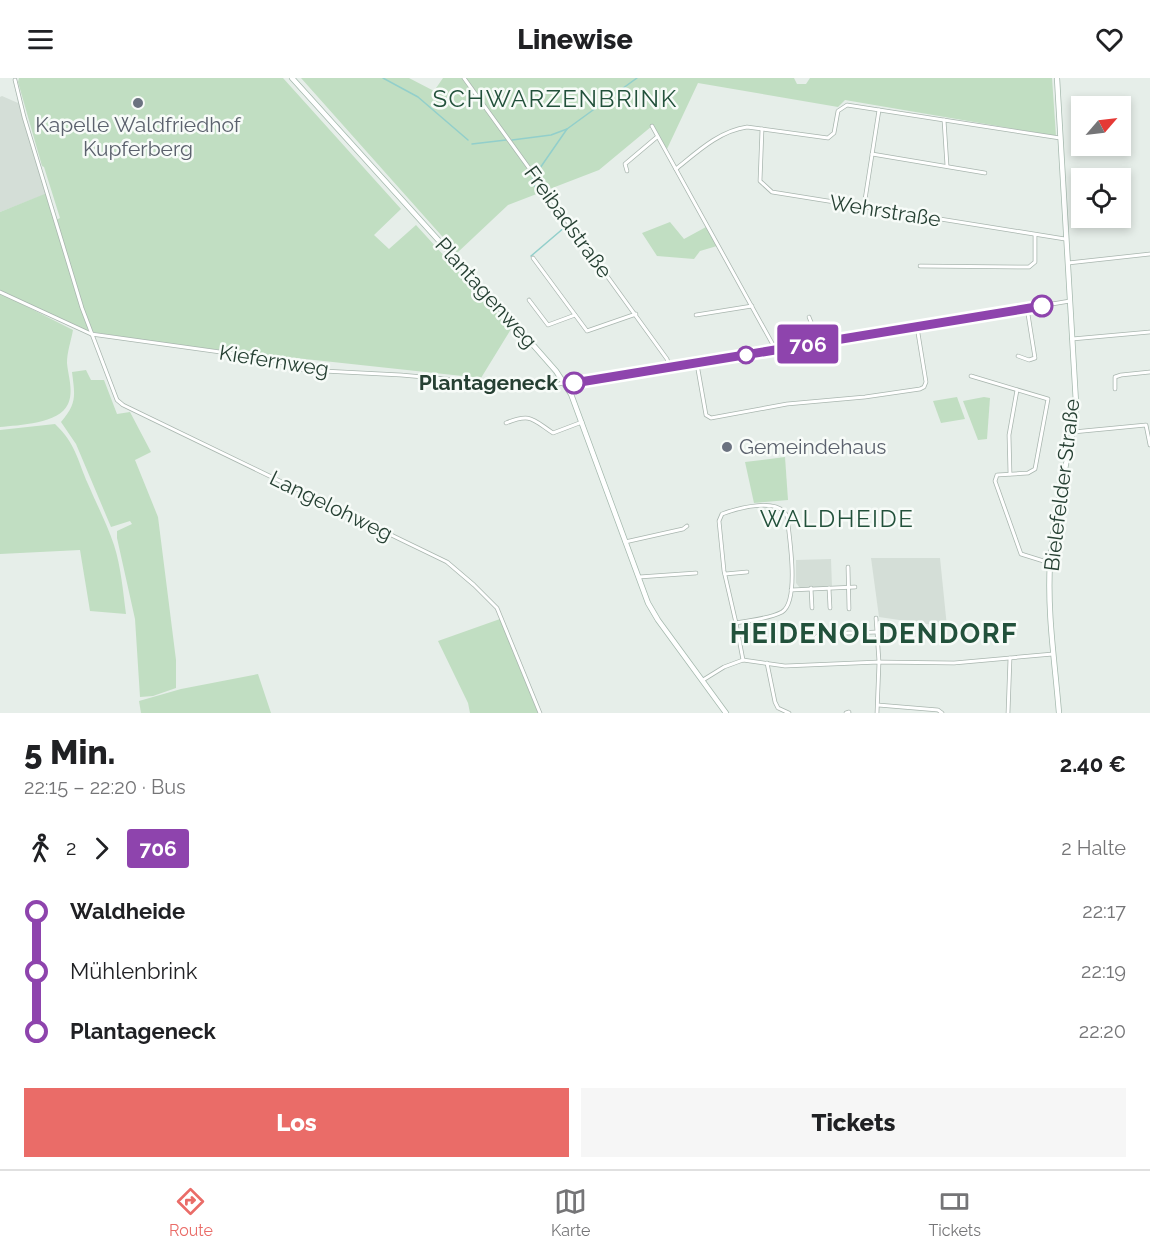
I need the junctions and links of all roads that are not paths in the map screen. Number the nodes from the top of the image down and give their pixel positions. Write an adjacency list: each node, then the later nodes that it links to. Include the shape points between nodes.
1 (292, 78): 43 (street, Plantagenweg)
2 (464, 78): 28 (street, Freibadstraße)
3 (1057, 78): 10 (street, Bielefelder Straße)
4 (15, 80): 34 (street, Langelohweg)
5 (879, 110): 6 (street); 8 (street, via 844,106 838,111 834,134 828,138); 11 (street)
6 (944, 120): 10 (street); 12 (street)
7 (652, 126): 9 (street)
8 (762, 129): 13 (street, via 747,127 728,132); 16 (street, Wehrstraße, via 760,181 768,190)
9 (657, 137): 13 (street); 14 (street, via 625,164)
10 (1059, 138): 18 (street, Bielefelder Straße)
11 (872, 154): 12 (street); 16 (street)
12 (948, 166): 15 (street)
13 (676, 169): 26 (street)
14 (627, 171)
15 (985, 173)
16 (864, 206): 17 (street, Wehrstraße)
17 (1035, 235): 18 (street, Wehrstraße); 22 (street, via 1035,262 1029,267)
18 (1065, 239): 21 (street, Bielefelder Straße)
19 (1150, 254): 21 (street)
20 (533, 258): 29 (street)
21 (1067, 263): 25 (street, Bielefelder Straße)
22 (920, 267)
23 (0, 292): 34 (street, Kiefernweg)
24 (529, 300): 29 (street, via 548,325)
25 (1070, 301): 27 (street, Kiefernweg); 35 (street, Bielefelder Straße)
26 (752, 306): 30 (street); 37 (street)
27 (1027, 308): 32 (street, Kiefernweg); 38 (street, via 1035,358)
28 (636, 314): 29 (street, via 587,331); 40 (street, Freibadstraße)
29 (576, 315)
30 (696, 315)
31 (809, 317): 36 (street)
32 (917, 327): 36 (street, Kiefernweg); 39 (street, via 926,382 920,389 787,404 711,418 706,415)
33 (1150, 332): 35 (street)
34 (91, 334): 43 (street, Kiefernweg, via 271,359 304,370); 78 (street, Langelohweg, via 110,385 123,405 447,562 497,608)
35 (1072, 339): 48 (street, Bielefelder Straße, via 1076,403)
36 (819, 342): 37 (street, Kiefernweg)
37 (775, 350): 39 (street, Kiefernweg)
38 (1018, 356)
39 (696, 364): 40 (street, Kiefernweg)
40 (670, 367): 43 (street, Kiefernweg)
41 (1150, 372): 44 (street, via 1115,377)
42 (971, 376): 45 (street)
43 (566, 385): 46 (street, Plantagenweg)
44 (1115, 389)
45 (1017, 390): 50 (street, via 1009,435); 50 (street, via 1048,399 1035,469)
46 (582, 422): 47 (street, via 553,433 528,417); 52 (street, Plantagenweg)
47 (506, 423)
48 (1073, 432): 49 (street, via 1146,425); 53 (street, Bielefelder Straße)
49 (1150, 445)
50 (1010, 474): 53 (street, via 997,475 995,481 1019,551)
51 (687, 526): 52 (street)
52 (626, 542): 58 (street, Plantagenweg)
53 (1050, 563): 71 (street, Bielefelder Straße)
54 (848, 567): 59 (street)
55 (747, 572): 57 (street)
56 (696, 573): 58 (street)
57 (725, 574): 63 (street, via 718,522 722,514 778,506 787,516); 68 (street)
58 (638, 577): 76 (street, Plantagenweg, via 653,612)
59 (848, 587): 60 (street); 62 (street); 66 (street)
60 (855, 587)
61 (811, 588): 62 (street); 63 (street); 64 (street)
62 (829, 588): 65 (street)
63 (791, 590): 68 (street, via 788,606 781,612)
64 (812, 608)
65 (830, 609)
66 (849, 609)
67 (876, 618): 69 (street)
68 (736, 623): 73 (street)
69 (877, 632): 70 (street); 74 (street)
70 (816, 637)
71 (1054, 654): 72 (street); 84 (street, Bielefelder Straße)
72 (1010, 658): 74 (street, via 954,663); 83 (street)
73 (743, 660): 75 (street); 76 (street)
74 (879, 662): 75 (street, via 785,666); 77 (street)
75 (767, 663): 80 (street, via 775,702)
76 (703, 680): 79 (street, Plantagenweg)
77 (878, 705): 81 (street); 82 (street)
78 (540, 713)
79 (726, 713)
80 (789, 713)
81 (878, 713)
82 (942, 713)
83 (1008, 713)
84 (1059, 713)

